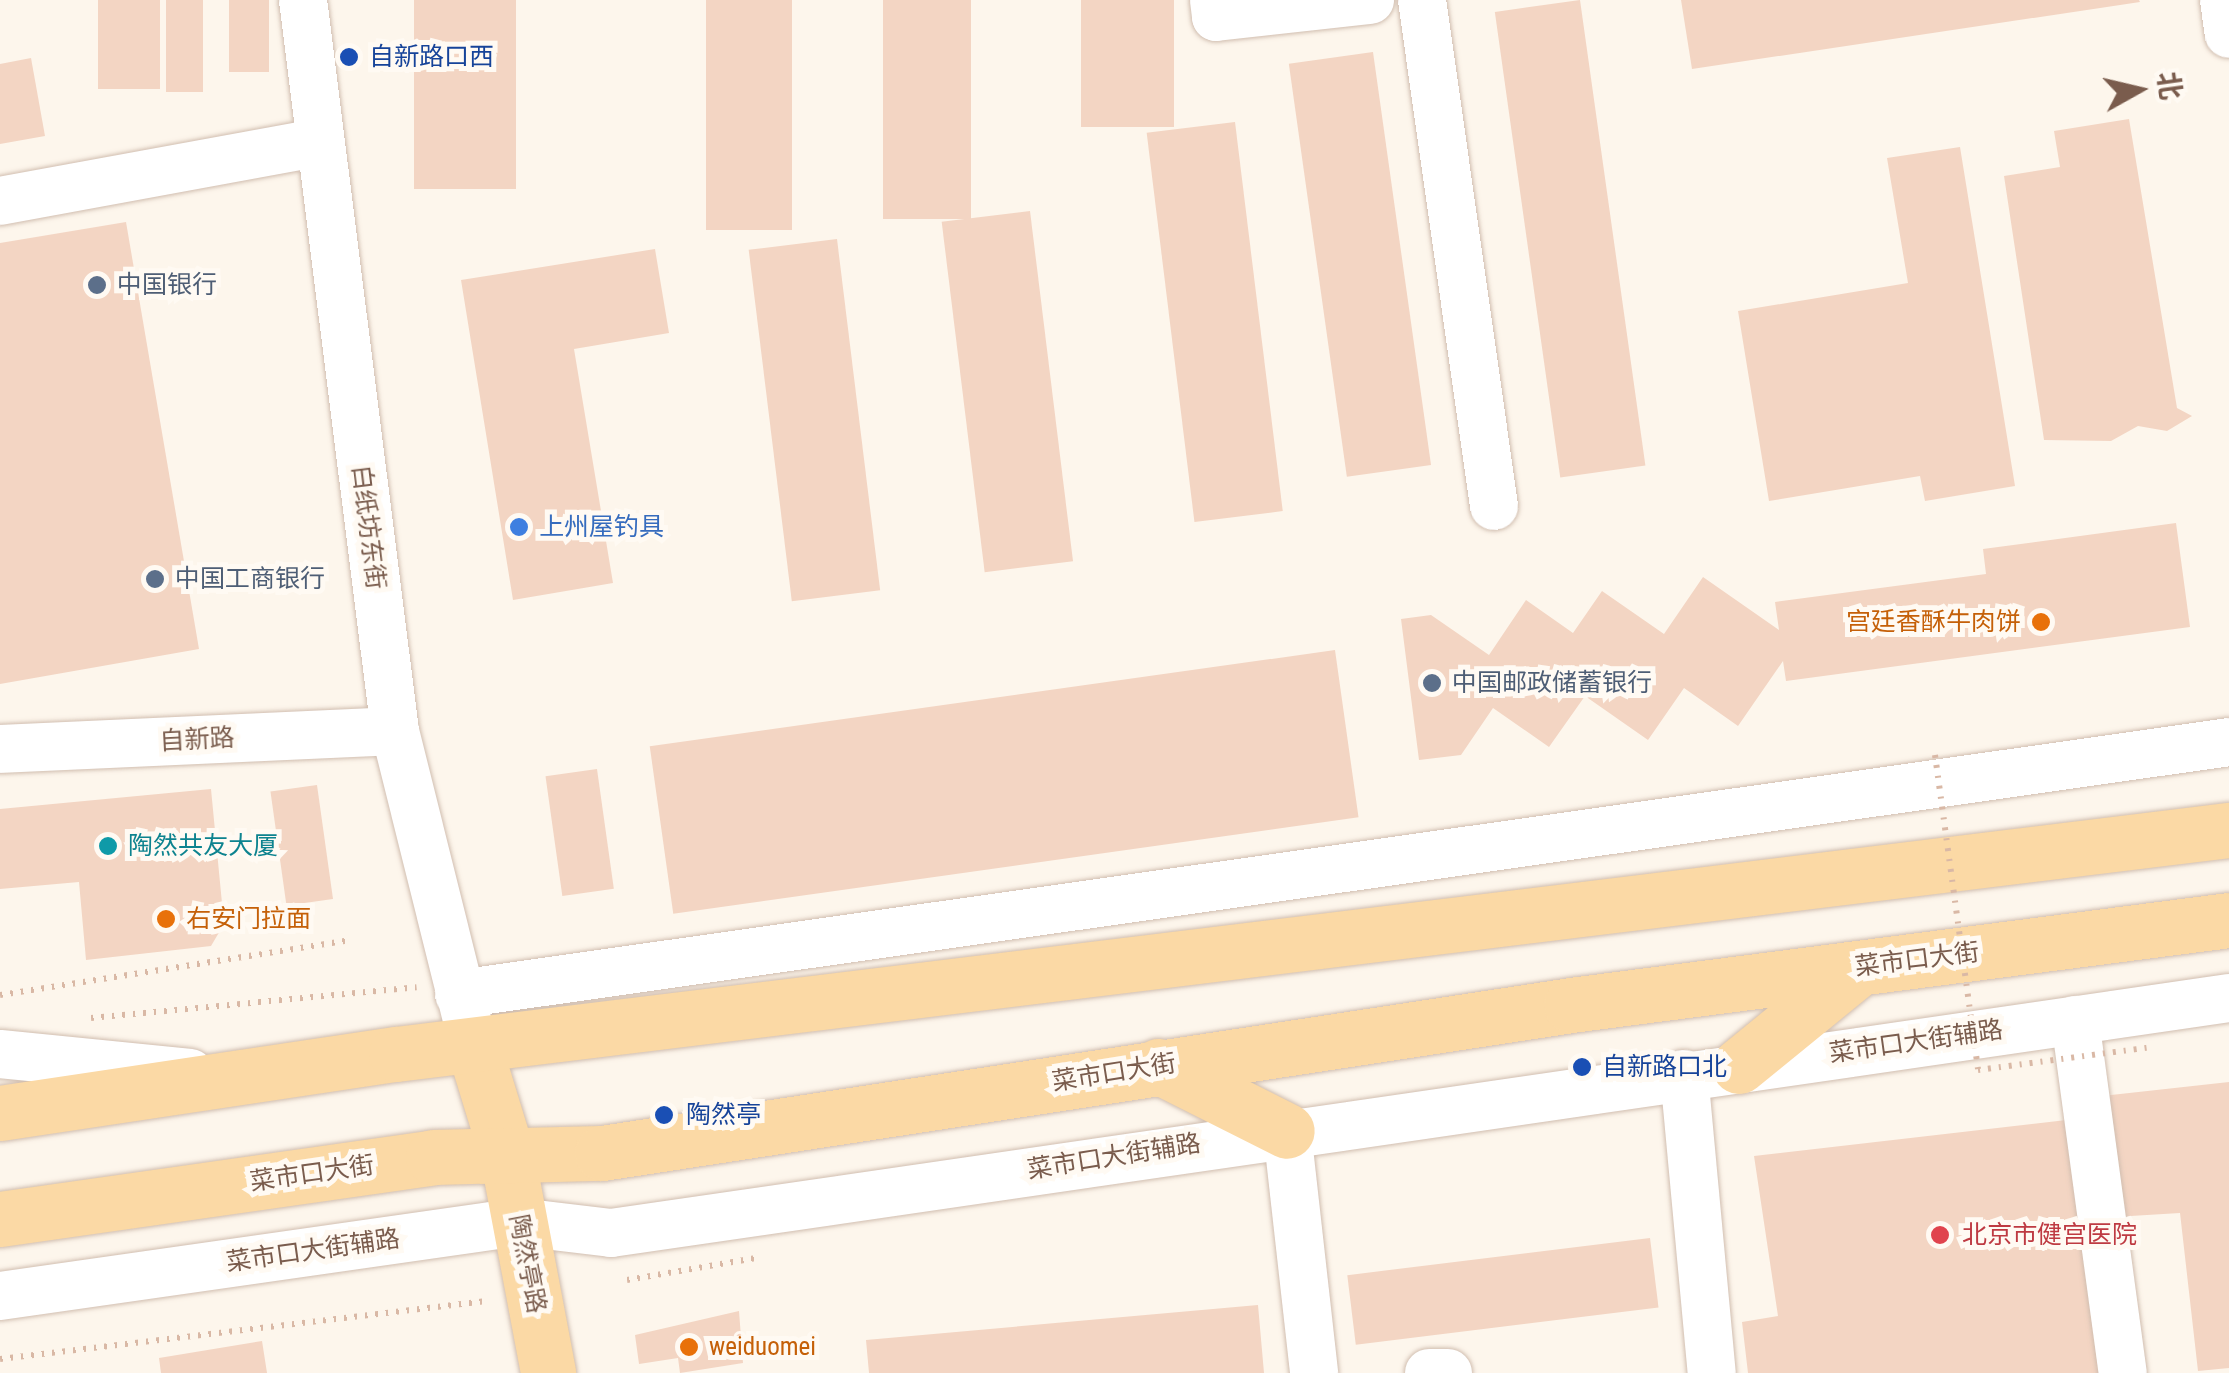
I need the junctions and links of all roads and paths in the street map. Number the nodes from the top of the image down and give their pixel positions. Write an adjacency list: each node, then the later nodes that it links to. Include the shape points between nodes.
1 (303, 0): 5 (street, 白纸坊东街)
2 (1214, 0): 3 (street, via 1216,17)
3 (1370, 0)
4 (1422, 0): 7 (street)
5 (320, 142): 6 (street); 8 (street, 白纸坊东街)
6 (0, 201)
7 (1494, 506)
8 (395, 731): 10 (street, 自新路); 16 (street, 白纸坊东街)
9 (2229, 742): 16 (street)
10 (0, 749)
11 (1935, 755): 21 (path, bridge, via 1978,1070)
12 (2229, 830): 22 (main road)
13 (2229, 920): 15 (main road, 菜市口大街)
14 (351, 940): 17 (path)
15 (1859, 968): 24 (main road, 菜市口大街); 25 (main road)
16 (457, 988): 19 (path); 22 (street, 白纸坊东街)
17 (0, 995)
18 (2229, 998): 20 (street, 菜市口大街辅路)
19 (77, 1019)
20 (2075, 1020): 25 (street, 菜市口大街辅路); 41 (street)
21 (2153, 1046)
22 (474, 1047): 27 (main road); 30 (main road, 陶然亭路)
23 (0, 1054): 27 (street)
24 (1158, 1066): 29 (main road); 30 (main road, 菜市口大街, via 602,1153)
25 (1739, 1066): 26 (street, 菜市口大街辅路)
26 (1684, 1074): 29 (street, 菜市口大街辅路); 40 (street)
27 (228, 1078): 28 (main road)
28 (0, 1113)
29 (1287, 1130): 32 (street, 菜市口大街辅路, via 611,1233); 37 (street)
30 (506, 1156): 31 (main road, 菜市口大街, via 433,1157); 32 (main road, 陶然亭路)
31 (0, 1219)
32 (519, 1222): 33 (street, 菜市口大街辅路); 36 (main road, 陶然亭路)
33 (0, 1296)
34 (487, 1300): 35 (path)
35 (0, 1359)
36 (548, 1373)
37 (1314, 1373)
38 (1429, 1373): 39 (street)
39 (1448, 1373)
40 (1712, 1373)
41 (2123, 1373)

